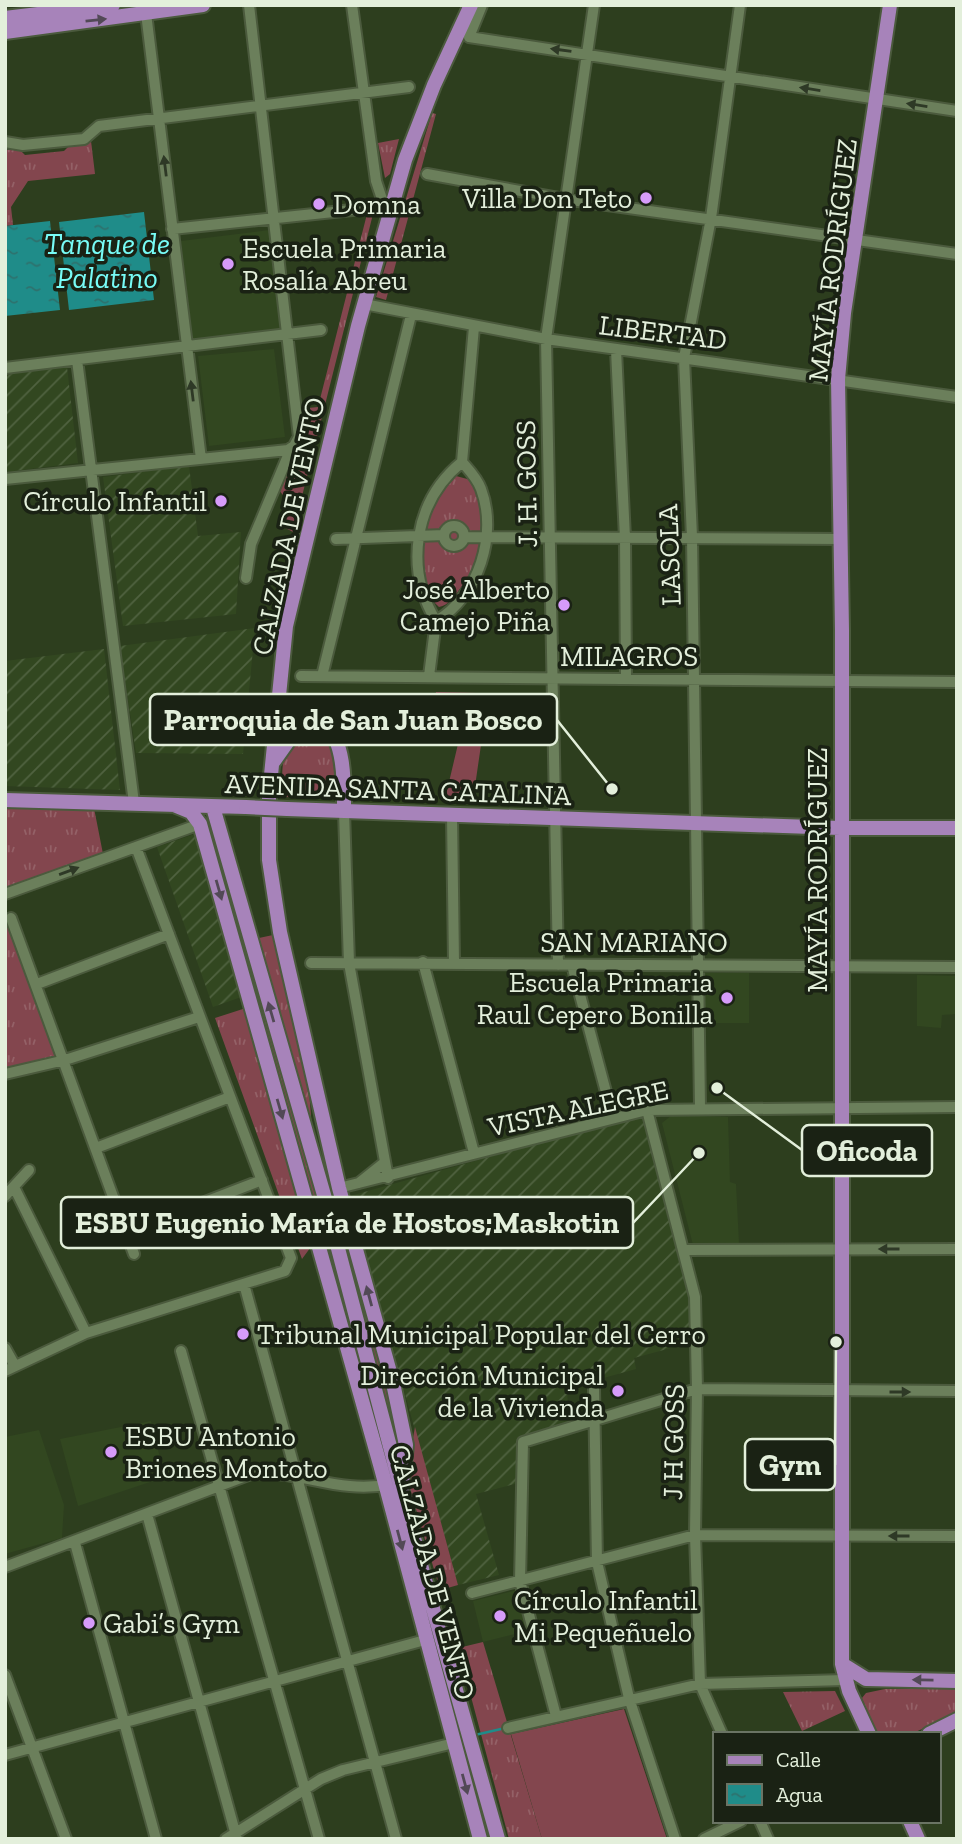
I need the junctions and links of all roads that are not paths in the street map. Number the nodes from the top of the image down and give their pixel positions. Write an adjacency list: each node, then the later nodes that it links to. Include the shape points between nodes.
1 (113, 5): 11 (main road)
2 (203, 5): 10 (main road)
3 (249, 5): 19 (street)
4 (352, 5): 17 (street)
5 (471, 5): 25 (main road, CALZADA DE VENTO, via 428,99)
6 (482, 5): 14 (street, one-way to 6, via 469,37)
7 (594, 5): 14 (street, J. H. GOSS)
8 (740, 5): 15 (street, LASOLA)
9 (890, 5): 18 (main road, MAYÍA RODRÍGUEZ)
10 (145, 10): 11 (main road, one-way to 10); 21 (street)
11 (45, 15): 12 (main road); 13 (main road)
12 (5, 18)
13 (5, 32)
14 (585, 53): 15 (street); 24 (street, J. H. GOSS)
15 (730, 77): 18 (street, one-way to 15); 27 (street, LASOLA)
16 (409, 87): 17 (street)
17 (365, 93): 19 (street); 25 (street, via 377,187)
18 (878, 99): 20 (street, one-way to 18); 29 (main road, MAYÍA RODRÍGUEZ)
19 (261, 107): 21 (street); 26 (street)
20 (957, 111)
21 (159, 118): 22 (street, via 99,126 84,139 23,145); 28 (street, one-way to 21)
22 (5, 142)
23 (427, 174): 24 (street)
24 (564, 199): 27 (street); 36 (street, J. H. GOSS)
25 (390, 206): 26 (street); 31 (main road, CALZADA DE VENTO)
26 (274, 218): 28 (street); 35 (street)
27 (711, 218): 29 (street); 39 (street, LASOLA)
28 (172, 229): 37 (street)
29 (856, 238): 30 (street); 42 (main road, MAYÍA RODRÍGUEZ)
30 (957, 254)
31 (364, 304): 32 (street, LIBERTAD); 67 (main road, CALZADA DE VENTO, via 297,569)
32 (411, 315): 33 (street, LIBERTAD); 53 (street)
33 (474, 327): 36 (street, LIBERTAD); 46 (street)
34 (321, 331): 35 (street)
35 (288, 334): 37 (street); 44 (street, via 299,437)
36 (546, 339): 38 (street, LIBERTAD); 51 (street, J. H. GOSS)
37 (187, 346): 40 (street); 45 (street, one-way to 37)
38 (616, 350): 39 (street, LIBERTAD); 54 (street)
39 (684, 358): 42 (street, LIBERTAD); 52 (street, LASOLA)
40 (77, 359): 41 (street); 47 (street)
41 (5, 368)
42 (838, 379): 43 (street, LIBERTAD); 56 (main road, MAYÍA RODRÍGUEZ)
43 (957, 397)
44 (288, 450): 45 (street); 57 (street, via 251,544)
45 (201, 459): 47 (street)
46 (463, 461): 49 (street, via 436,488); 50 (street, via 484,499)
47 (91, 470): 48 (street); 71 (street)
48 (5, 479)
49 (419, 536): 50 (street, via 444,535 454,546 464,537); 53 (street); 58 (street, via 418,579)
50 (486, 536): 51 (street); 58 (street, via 473,580)
51 (550, 537): 54 (street); 64 (street, J. H. GOSS)
52 (692, 537): 54 (street); 56 (street); 63 (street, LASOLA)
53 (354, 538): 55 (street); 60 (street)
54 (625, 538): 62 (street)
55 (336, 539)
56 (841, 539): 65 (main road, MAYÍA RODRÍGUEZ)
57 (246, 578)
58 (436, 621): 61 (street)
59 (301, 676): 60 (street, MILAGROS)
60 (322, 676): 61 (street, MILAGROS)
61 (429, 676): 64 (street, MILAGROS)
62 (626, 678): 63 (street, MILAGROS); 64 (street, MILAGROS)
63 (695, 678): 65 (street, MILAGROS); 77 (street, LASOLA)
64 (554, 679): 76 (street, J. H. GOSS)
65 (842, 680): 66 (street, MILAGROS); 79 (main road, MAYÍA RODRÍGUEZ)
66 (957, 682)
67 (277, 706): 68 (main road, via 292,723 325,727); 69 (main road, CALZADA DE VENTO)
68 (337, 744): 69 (main road, via 321,730 299,732 284,744); 74 (main road)
69 (272, 767): 98 (main road, CALZADA DE VENTO, via 269,849 273,892)
70 (5, 800): 71 (main road, AVENIDA SANTA CATALINA)
71 (134, 803): 72 (main road, AVENIDA SANTA CATALINA)
72 (174, 805): 73 (main road, AVENIDA SANTA CATALINA); 78 (main road, via 191,812)
73 (213, 807): 74 (main road, AVENIDA SANTA CATALINA, bridge); 78 (main road); 114 (main road, CALZADA DE VENTO, one-way to 73)
74 (344, 811): 75 (main road, AVENIDA SANTA CATALINA); 87 (street)
75 (452, 815): 76 (main road, AVENIDA SANTA CATALINA); 88 (street)
76 (556, 818): 77 (main road, AVENIDA SANTA CATALINA); 90 (street, J. H. GOSS)
77 (696, 823): 79 (main road, AVENIDA SANTA CATALINA); 89 (street, LASOLA)
78 (201, 824): 81 (street); 120 (main road, CALZADA DE VENTO, one-way to 120)
79 (840, 828): 80 (main road, AVENIDA SANTA CATALINA); 92 (main road, MAYÍA RODRÍGUEZ)
80 (957, 828)
81 (136, 847): 82 (street, one-way to 81); 84 (street)
82 (5, 894)
83 (12, 918): 94 (street)
84 (169, 934): 94 (street); 95 (street)
85 (423, 962): 87 (street, SAN MARIANO); 88 (street, SAN MARIANO); 106 (street)
86 (312, 963): 87 (street, SAN MARIANO)
87 (349, 963): 107 (street)
88 (454, 963): 90 (street, SAN MARIANO)
89 (698, 964): 91 (street, SAN MARIANO); 92 (street, SAN MARIANO); 100 (street, LASOLA)
90 (558, 965): 91 (street, SAN MARIANO)
91 (572, 965): 104 (street)
92 (842, 965): 93 (street, SAN MARIANO); 101 (main road, MAYÍA RODRÍGUEZ)
93 (957, 968)
94 (37, 984): 96 (street)
95 (199, 1017): 96 (street); 99 (street)
96 (65, 1060): 97 (street); 105 (street)
97 (5, 1074)
98 (316, 1081): 113 (main road, CALZADA DE VENTO); 114 (main road)
99 (230, 1097): 105 (street); 110 (street)
100 (700, 1107): 101 (street, VISTA ALEGRE); 103 (street, VISTA ALEGRE)
101 (843, 1107): 102 (street, VISTA ALEGRE); 117 (main road, MAYÍA RODRÍGUEZ)
102 (957, 1107)
103 (647, 1110): 104 (street, VISTA ALEGRE); 119 (street, J H GOSS)
104 (613, 1118): 106 (street, VISTA ALEGRE)
105 (96, 1148): 116 (street)
106 (474, 1153): 109 (street, VISTA ALEGRE)
107 (384, 1163): 109 (street); 111 (street)
108 (29, 1170): 112 (street)
109 (388, 1178): 111 (street, VISTA ALEGRE)
110 (262, 1180): 116 (street); 122 (street, via 291,1258 285,1271)
111 (355, 1186): 113 (street, VISTA ALEGRE)
112 (14, 1187): 115 (street); 123 (street)
113 (339, 1188): 133 (main road, CALZADA DE VENTO, one-way to 113, via 404,1433)
114 (324, 1195): 120 (main road); 133 (main road, CALZADA DE VENTO)
115 (5, 1196)
116 (127, 1232): 121 (street)
117 (843, 1249): 118 (street, one-way to 117); 119 (street); 130 (main road, MAYÍA RODRÍGUEZ)
118 (957, 1249)
119 (685, 1250): 128 (street, J H GOSS, via 695,1297)
120 (321, 1252): 134 (main road, CALZADA DE VENTO)
121 (134, 1254)
122 (244, 1284): 123 (street); 132 (street)
123 (86, 1333): 126 (street)
124 (5, 1348): 126 (street)
125 (181, 1351): 135 (street)
126 (10, 1368)
127 (594, 1387): 131 (street)
128 (697, 1389): 130 (street); 131 (street); 137 (street, J H GOSS)
129 (957, 1391): 130 (street, one-way to 129)
130 (843, 1392): 138 (main road, MAYÍA RODRÍGUEZ)
131 (594, 1418): 141 (street); 143 (street, via 523,1442)
132 (299, 1479): 134 (street, via 343,1488); 135 (street, via 250,1474); 146 (street)
133 (401, 1482): 134 (street); 178 (main road, CALZADA DE VENTO)
134 (385, 1485): 145 (main road, CALZADA DE VENTO, one-way to 145)
135 (221, 1486): 136 (street); 151 (street)
136 (147, 1514): 140 (street); 156 (street)
137 (695, 1535): 138 (street); 141 (street); 153 (street, J H GOSS)
138 (842, 1536): 139 (street, one-way to 138); 147 (main road, MAYÍA RODRÍGUEZ)
139 (957, 1536)
140 (75, 1543): 142 (street); 159 (street)
141 (597, 1562): 143 (street); 154 (street)
142 (5, 1567)
143 (520, 1581): 144 (street); 157 (street)
144 (472, 1593)
145 (425, 1640): 146 (street); 164 (main road, CALZADA DE VENTO)
146 (350, 1661): 151 (street); 167 (street)
147 (842, 1664): 149 (main road, MAYÍA RODRÍGUEZ); 150 (main road, via 866,1679)
148 (5, 1675): 165 (street)
149 (845, 1680): 153 (street); 155 (main road, MAYÍA RODRÍGUEZ)
150 (889, 1680): 152 (main road, one-way to 150); 155 (main road, via 860,1689)
151 (275, 1681): 156 (street); 168 (street)
152 (957, 1681)
153 (700, 1684): 154 (street); 161 (street, J H GOSS)
154 (629, 1698): 157 (street); 179 (street)
155 (853, 1700): 162 (main road, MAYÍA RODRÍGUEZ)
156 (200, 1702): 159 (street); 172 (street)
157 (556, 1716): 160 (street)
158 (957, 1720): 163 (main road)
159 (123, 1723): 165 (street); 174 (street)
160 (508, 1728)
161 (721, 1732)
162 (868, 1732)
163 (933, 1732)
164 (454, 1743): 167 (street); 177 (main road, CALZADA DE VENTO, one-way to 177)
165 (33, 1748): 166 (street); 173 (street)
166 (5, 1755)
167 (375, 1762): 168 (street, via 343,1770); 176 (street)
168 (305, 1788): 172 (street); 175 (street)
169 (737, 1823): 180 (street)
170 (761, 1823): 181 (street)
171 (911, 1823): 182 (main road)
172 (233, 1837)
173 (66, 1839)
174 (156, 1839)
175 (319, 1839)
176 (396, 1839)
177 (480, 1839)
178 (498, 1839)
179 (675, 1839)
180 (704, 1839)
181 (768, 1839)
182 (918, 1839)

